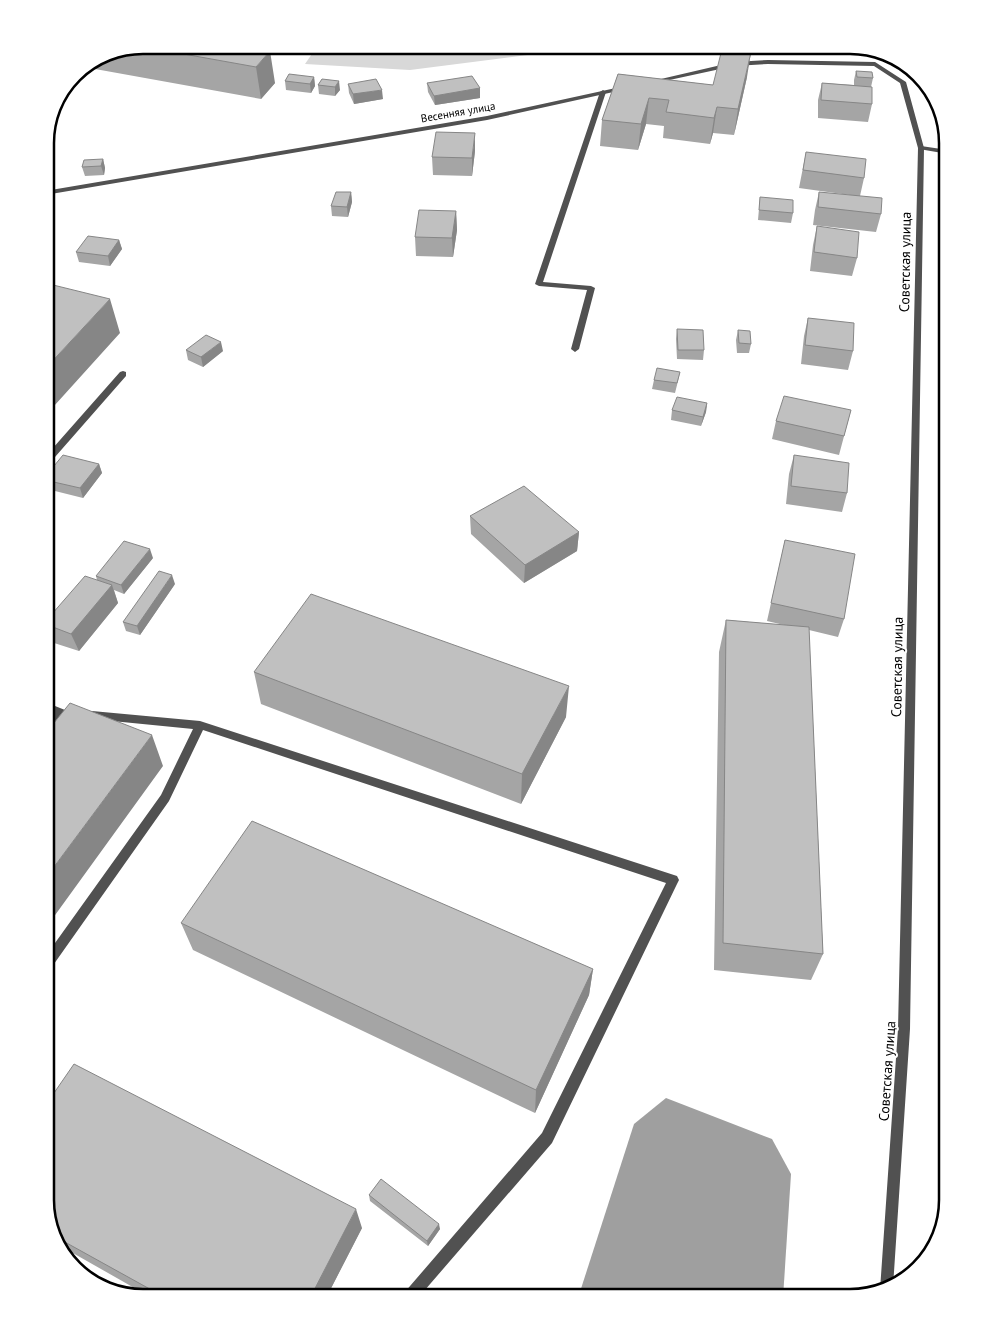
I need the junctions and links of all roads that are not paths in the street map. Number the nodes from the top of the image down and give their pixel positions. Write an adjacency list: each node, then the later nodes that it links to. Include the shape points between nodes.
1 (641, 84): 4 (street, Советская улица, via 734,64 875,64 903,82)
2 (632, 86): 3 (street, Весенняя улица)
3 (604, 92): 6 (street, Весенняя улица, via 487,118); 7 (street, via 539,284 591,288)
4 (921, 148): 5 (street); 15 (street, Советская улица, via 904,1028)
5 (939, 151)
6 (54, 192)
7 (575, 349)
8 (123, 374): 9 (street)
9 (54, 454)
10 (54, 709): 11 (street)
11 (71, 714): 12 (street); 13 (street)
12 (200, 725): 14 (street, via 165,798); 16 (street, via 673,880 547,1138)
13 (54, 727)
14 (54, 954)
15 (886, 1282)
16 (417, 1289)

